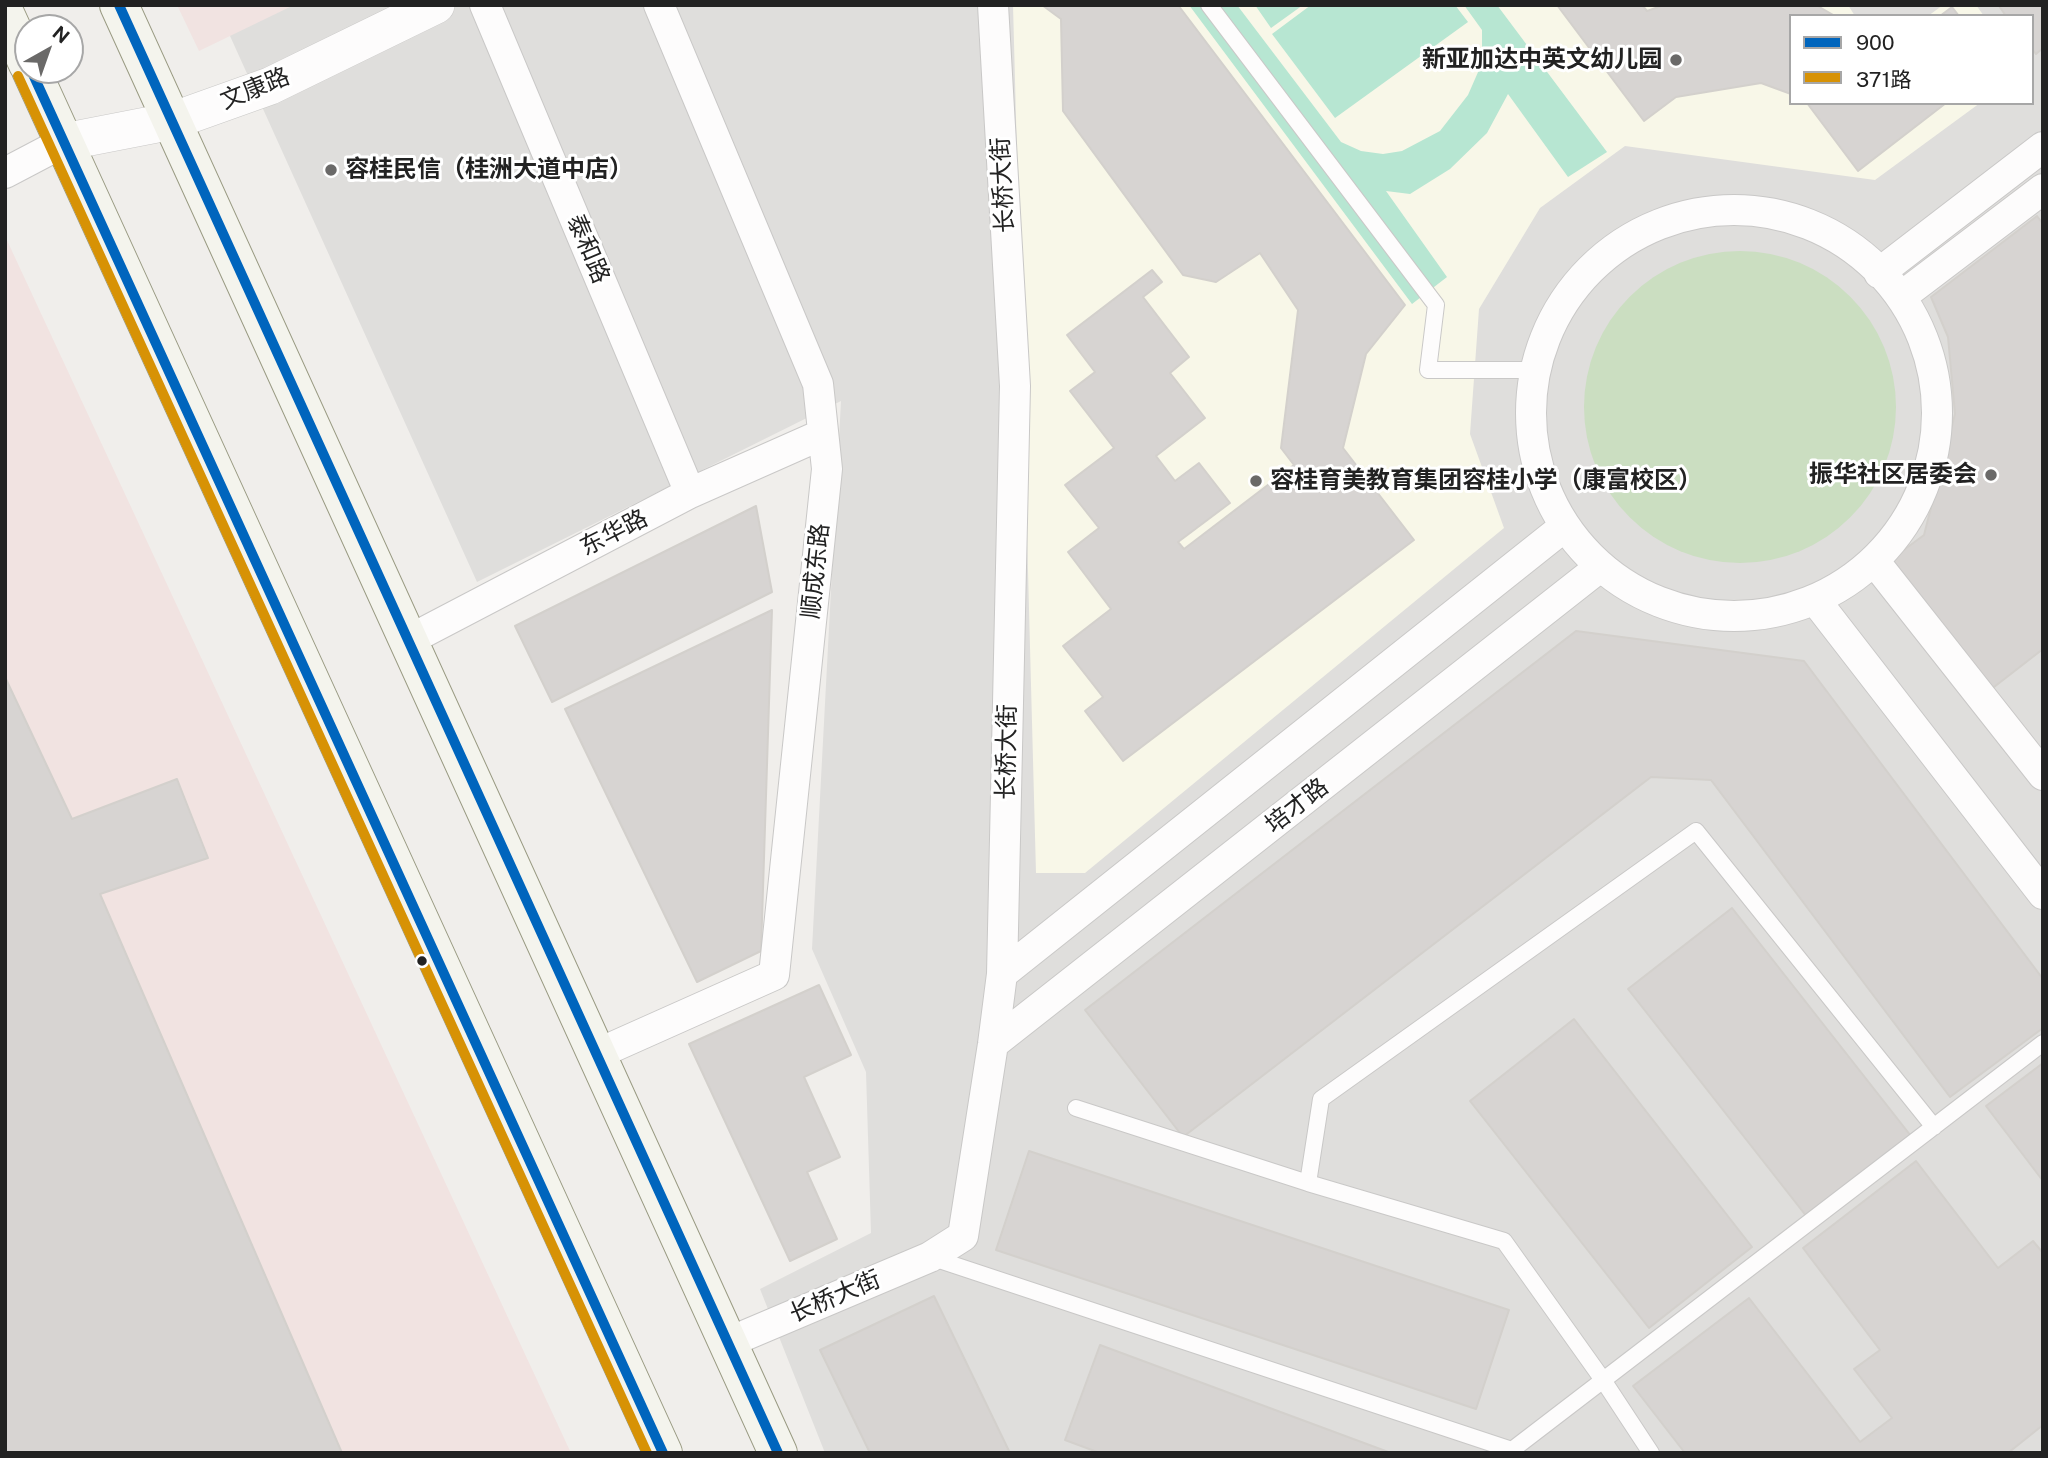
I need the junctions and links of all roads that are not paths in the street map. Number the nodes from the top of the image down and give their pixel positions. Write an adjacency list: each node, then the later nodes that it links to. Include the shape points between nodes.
1 (119, 5): 10 (main road)
2 (436, 5): 10 (street, 文康路, via 270,86)
3 (485, 5): 19 (street, 泰和路)
4 (659, 5): 18 (street, 顺成东路, via 818,384)
5 (993, 5): 27 (street, 长桥大街, via 1016,386)
6 (1209, 5): 17 (lane, via 1436,305 1428,370)
7 (5, 14): 8 (main road)
8 (14, 34)
9 (37, 84): 11 (main road)
10 (172, 121): 11 (street, 文康路); 24 (main road)
11 (64, 142): 13 (street); 37 (main road)
12 (2043, 147): 15 (street)
13 (5, 173)
14 (2043, 189): 16 (street)
15 (1879, 273): 16 (street); 17 (street, via 1852,246 1788,216 1717,208 1649,226 1590,265 1549,323)
16 (1902, 296): 21 (street, via 1928,348 1939,405 1933,463 1912,517)
17 (1535, 370): 20 (street, via 1530,391 1535,462)
18 (823, 434): 19 (street, 东华路); 30 (street, 顺成东路, via 827,469 774,975)
19 (690, 493): 24 (street, 东华路)
20 (1564, 527): 22 (street); 27 (street)
21 (1875, 562): 23 (street); 25 (street)
22 (1600, 567): 23 (street, via 1676,610 1748,617); 29 (street, 培才路)
23 (1816, 601): 26 (street)
24 (409, 640): 30 (main road)
25 (2043, 775)
26 (2043, 894)
27 (1002, 974): 29 (street, 长桥大街)
28 (2043, 1043): 32 (lane)
29 (993, 1044): 34 (street, 长桥大街, via 963,1236)
30 (597, 1054): 35 (main road)
31 (1076, 1108): 33 (lane)
32 (1934, 1127): 33 (lane, via 1696,831 1321,1099); 36 (lane)
33 (1308, 1183): 36 (lane, via 1504,1241)
34 (930, 1257): 35 (street, 长桥大街); 36 (lane, via 1512,1450)
35 (727, 1343): 38 (main road)
36 (1603, 1380): 39 (lane)
37 (663, 1453)
38 (778, 1453)
39 (1651, 1453)

